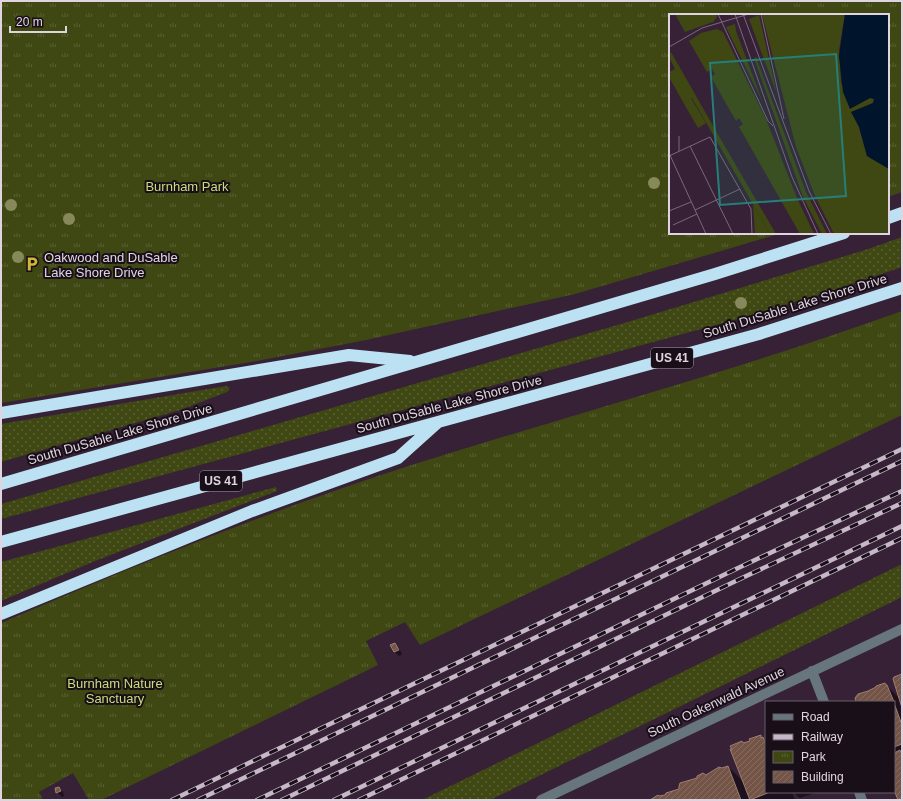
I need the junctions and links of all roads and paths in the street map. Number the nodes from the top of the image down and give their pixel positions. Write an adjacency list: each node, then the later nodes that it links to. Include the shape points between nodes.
1 (902, 213): 2 (highway)
2 (889, 218)
3 (841, 234): 5 (highway, South DuSable Lake Shore Drive)
4 (902, 288): 7 (highway, South DuSable Lake Shore Drive / US 41, via 759,334)
5 (417, 362): 6 (highway, via 349,355); 8 (highway, South DuSable Lake Shore Drive)
6 (1, 413)
7 (440, 421): 9 (highway, South DuSable Lake Shore Drive / US 41); 10 (highway, via 398,458 252,511)
8 (1, 484)
9 (1, 542)
10 (1, 614)
11 (902, 629): 12 (street, South Oakenwald Avenue)
12 (812, 671): 13 (street); 14 (street, South Oakenwald Avenue)
13 (824, 701)
14 (541, 800)

